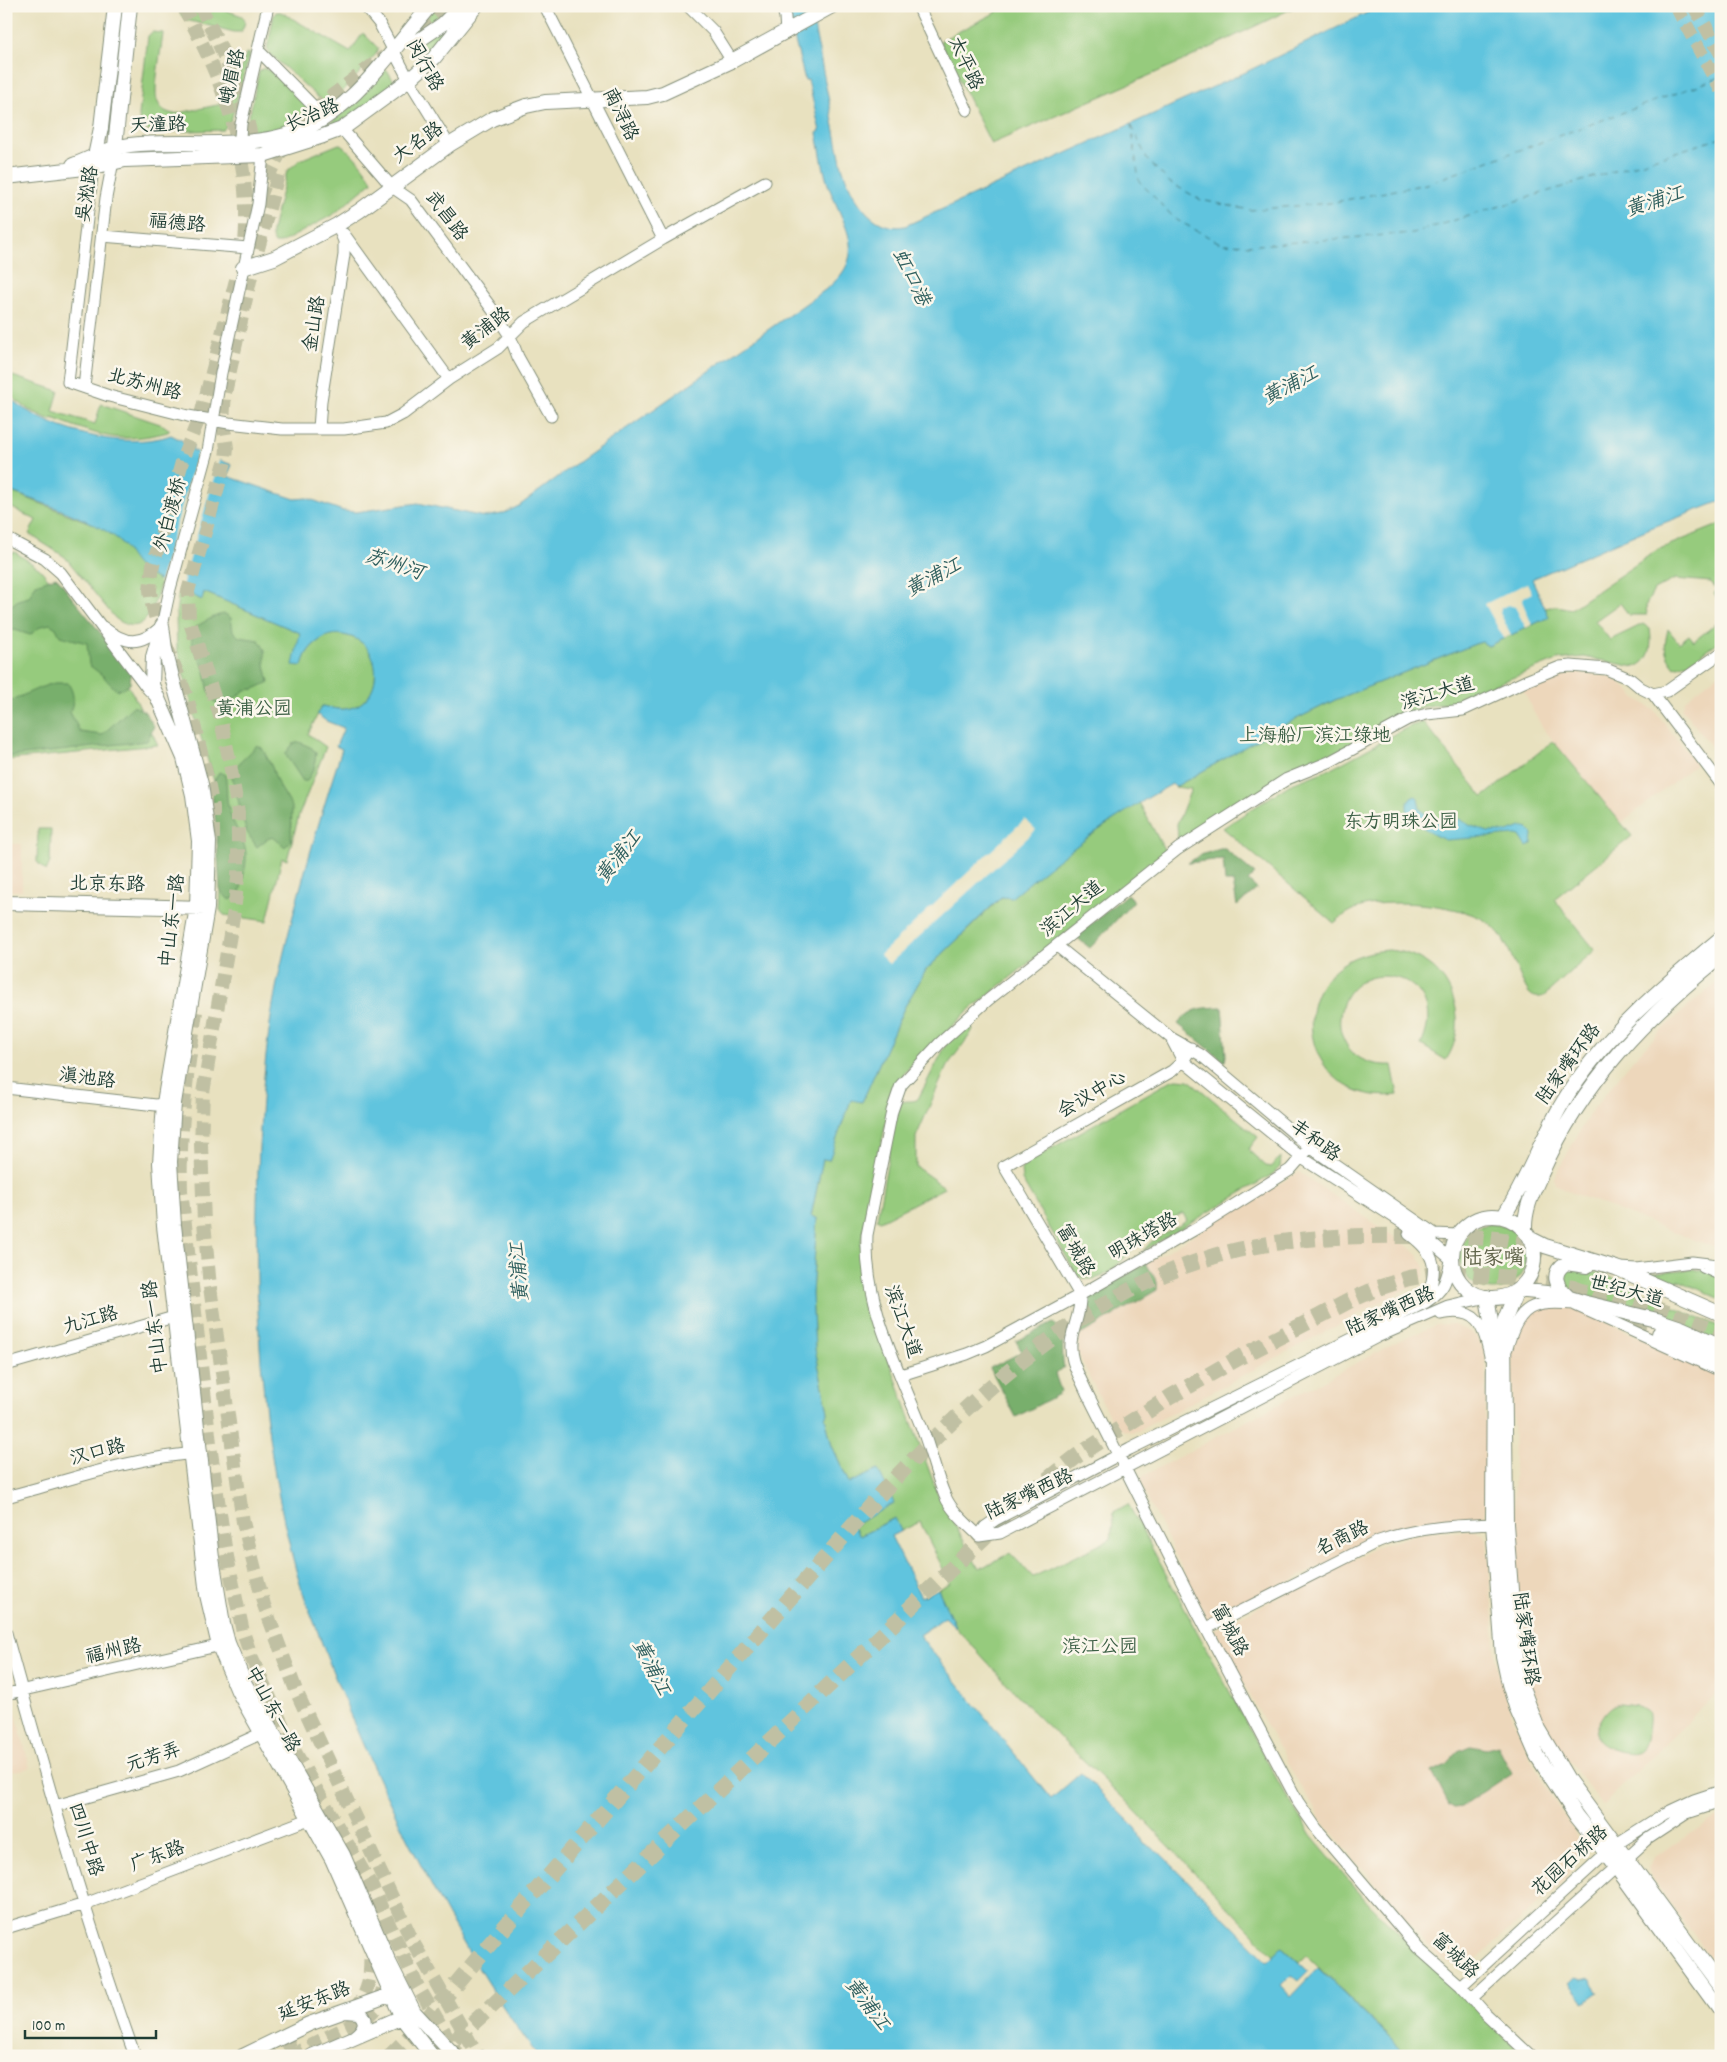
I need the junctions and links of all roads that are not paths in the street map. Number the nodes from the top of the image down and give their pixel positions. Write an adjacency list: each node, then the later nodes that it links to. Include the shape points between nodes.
1 (115, 6): 28 (main road, 吴淞路, via 101,128)
2 (130, 6): 26 (main road, 吴淞路)
3 (268, 6): 16 (street, 峨眉路)
4 (365, 6): 15 (street, 闵行路)
5 (430, 6): 15 (main road, 长治路)
6 (462, 6): 14 (main road)
7 (476, 6): 18 (main road, 长治路, via 434,58)
8 (545, 6): 19 (street, 南浔路)
9 (688, 6): 17 (street, via 713,31)
10 (782, 6): 13 (street)
11 (918, 6): 20 (street, 太平路)
12 (825, 10): 13 (main road, 大名路)
13 (793, 28): 17 (main road, 大名路)
14 (418, 41)
15 (393, 49): 18 (street, 闵行路); 21 (main road, 长治路, via 362,88)
16 (258, 50): 21 (street); 25 (street, 峨眉路)
17 (732, 61): 19 (main road, 大名路, via 664,93)
18 (409, 80): 22 (main road, 长治路); 24 (street, 闵行路)
19 (592, 100): 24 (main road, 大名路, via 526,106 492,119); 34 (street, 南浔路)
20 (966, 110)
21 (325, 118): 23 (main road, 长治路, via 296,132)
22 (342, 129): 27 (main road, 长治路); 31 (street, 武昌路)
23 (262, 141): 25 (main road, 天潼路); 27 (main road)
24 (449, 145): 31 (main road, 大名路)
25 (238, 150): 26 (main road, 天潼路, via 140,144); 27 (main road, 天潼路)
26 (114, 155): 28 (main road, 天潼路); 33 (street, 吴淞路)
27 (263, 155): 35 (street, via 258,204)
28 (94, 161): 29 (main road, 天潼路); 39 (street, 吴淞路)
29 (6, 177)
30 (765, 182): 34 (street, 黄浦路)
31 (392, 187): 32 (main road, 大名路); 37 (street, 武昌路, via 411,200)
32 (337, 225): 36 (main road, 大名路, via 274,258); 38 (street); 43 (street, 金山路, via 344,241 344,254 320,408)
33 (102, 236): 35 (street, 福德路); 40 (street, 吴淞路)
34 (663, 239): 37 (street, 黄浦路, via 524,322)
35 (248, 248): 36 (street)
36 (243, 268): 42 (street)
37 (510, 336): 38 (street, 黄浦路, via 498,348); 41 (street, 武昌路)
38 (449, 379): 43 (street, 黄浦路, via 393,420 344,429)
39 (68, 382): 40 (street, 北苏州路)
40 (84, 387): 42 (street, 北苏州路)
41 (551, 416)
42 (212, 421): 43 (street, 黄浦路, via 282,429); 45 (street, 外白渡桥, via 208,451)
43 (320, 429)
44 (6, 538): 47 (street, via 45,559 61,573)
45 (170, 589): 46 (street, 中山东一路)
46 (162, 626): 47 (street, via 147,638 132,642 120,639); 50 (main road, 中山东一路); 51 (main road, 中山东一路, via 152,671 152,685)
47 (103, 627): 51 (street)
48 (1721, 653): 49 (street, via 1667,691)
49 (1653, 694): 52 (street); 56 (street, 滨江大道, via 1606,669 1571,666 1528,680 1463,710 1408,719 1329,762 1287,779 1178,849)
50 (176, 695): 51 (main road, via 165,686 158,691); 54 (main road, 中山东一路, via 195,758 206,816 210,861)
51 (159, 700): 54 (main road, 中山东一路, via 179,743 193,795)
52 (1721, 784)
53 (6, 903): 54 (main road, 北京东路)
54 (202, 908): 62 (main road, 中山东一路); 79 (main road, 中山东一路, via 171,1139 171,1190)
55 (1721, 938): 67 (main road, 陆家嘴环路, via 1641,1007 1599,1050 1563,1102 1516,1197)
56 (1057, 946): 58 (street, 丰和路); 88 (street, 滨江大道, via 940,1043 896,1094 871,1211 866,1252 873,1304)
57 (1721, 956): 68 (main road, 陆家嘴环路, via 1642,1025 1579,1102 1562,1129 1528,1205 1524,1219)
58 (1171, 1038): 59 (street, 丰和路); 60 (street, 丰和路)
59 (1192, 1048): 60 (street, 会议中心); 63 (street, 丰和路)
60 (1182, 1061): 64 (street, 丰和路); 65 (street, 会议中心, via 1172,1071)
61 (6, 1088): 62 (street, 滇池路, via 156,1105)
62 (164, 1103): 79 (main road, 中山东一路, via 161,1191)
63 (1310, 1147): 64 (street, 明珠塔路); 69 (street, 丰和路, via 1435,1234)
64 (1302, 1158): 66 (street, 丰和路); 74 (street, 明珠塔路, via 1290,1170 1215,1217)
65 (1004, 1166): 74 (street, 富城路)
66 (1383, 1210): 70 (street, 丰和路, via 1425,1237); 77 (street, via 1386,1218 1427,1249 1433,1260 1435,1269)
67 (1503, 1216): 68 (main road); 69 (main road, via 1477,1218)
68 (1527, 1234): 71 (main road, 世纪大道, via 1545,1246); 73 (main road, via 1534,1260 1526,1282)
69 (1457, 1235): 70 (main road)
70 (1451, 1260): 75 (main road, via 1462,1285); 77 (street, 陆家嘴西路, via 1439,1293)
71 (1612, 1266): 72 (street, via 1636,1269 1692,1262); 76 (main road, via 1597,1268 1572,1263 1562,1266 1556,1274 1556,1283); 78 (main road, 世纪大道)
72 (1719, 1270)
73 (1517, 1290): 75 (main road); 76 (main road, 世纪大道, via 1533,1290); 83 (main road, 陆家嘴环路, via 1505,1318)
74 (1080, 1296): 88 (street, 明珠塔路, via 986,1346); 90 (street, 富城路, via 1081,1306 1071,1338 1074,1366)
75 (1487, 1298): 80 (street, 陆家嘴西路, via 1448,1306); 86 (main road, 陆家嘴环路, via 1494,1340)
76 (1570, 1300): 82 (main road, 世纪大道, via 1657,1320); 83 (street, via 1545,1302 1524,1312 1511,1332); 87 (street)
77 (1426, 1302): 90 (street, 陆家嘴西路)
78 (1721, 1314)
79 (180, 1315): 85 (street, 九江路); 89 (main road, 中山东一路)
80 (1419, 1319): 86 (street, via 1445,1313 1470,1316 1483,1328); 91 (street, 陆家嘴西路, via 1368,1342)
81 (1660, 1334): 84 (highway)
82 (1721, 1346)
83 (1504, 1357): 93 (main road, 陆家嘴环路)
84 (1721, 1361)
85 (6, 1365)
86 (1492, 1365): 93 (main road, 陆家嘴环路)
87 (1721, 1371)
88 (901, 1375): 94 (street, 滨江大道, via 945,1497)
89 (196, 1453): 92 (street, 汉口路, via 123,1465); 97 (main road, 中山东一路)
90 (1118, 1455): 91 (street, 富城路); 94 (street, 陆家嘴西路, via 994,1520)
91 (1124, 1469): 94 (street, 陆家嘴西路, via 1000,1533); 95 (street, 富城路)
92 (6, 1497)
93 (1500, 1524): 95 (street, 名商路, via 1422,1529 1379,1541); 105 (main road, 陆家嘴环路, via 1520,1682 1549,1750)
94 (979, 1536)
95 (1206, 1628): 110 (street, 富城路, via 1298,1802 1316,1828 1418,1948)
96 (6, 1633): 98 (street, 四川中路)
97 (224, 1644): 98 (street, 福州路); 100 (main road, 中山东一路, via 230,1674); 104 (main road, 中山东一路)
98 (22, 1691): 99 (street, 福州路); 103 (street, 四川中路)
99 (6, 1694)
100 (260, 1734): 103 (street, 元芳弄, via 179,1771); 104 (main road, 中山东一路)
101 (1721, 1791): 105 (street, 花园石桥路, via 1664,1814)
102 (1721, 1802): 106 (street, 花园石桥路, via 1687,1813)
103 (55, 1806): 108 (street, 四川中路)
104 (315, 1817): 108 (street, 广东路); 112 (main road, 中山东一路, via 342,1855)
105 (1611, 1848): 106 (main road, 陆家嘴环路); 107 (main road, 陆家嘴环路); 110 (street, 花园石桥路)
106 (1626, 1857): 107 (street, 花园石桥路); 111 (main road, 陆家嘴环路)
107 (1616, 1867): 113 (street, 花园石桥路); 115 (main road, 陆家嘴环路)
108 (85, 1904): 109 (street, 广东路); 118 (street, 四川中路)
109 (6, 1928)
110 (1461, 1986): 113 (street, 富城路)
111 (1721, 1987)
112 (397, 1992): 114 (main road, 延安东路); 116 (main road, 中山东一路)
113 (1472, 1998): 123 (street, 富城路)
114 (343, 2012): 117 (main road, via 355,2011 364,2018 363,2029); 119 (main road, 延安东路, via 309,2024)
115 (1721, 2012)
116 (408, 2015): 117 (main road); 121 (main road); 122 (main road)
117 (354, 2038): 120 (main road)
118 (135, 2056)
119 (243, 2056)
120 (312, 2056)
121 (432, 2056)
122 (455, 2056)
123 (1531, 2056)

